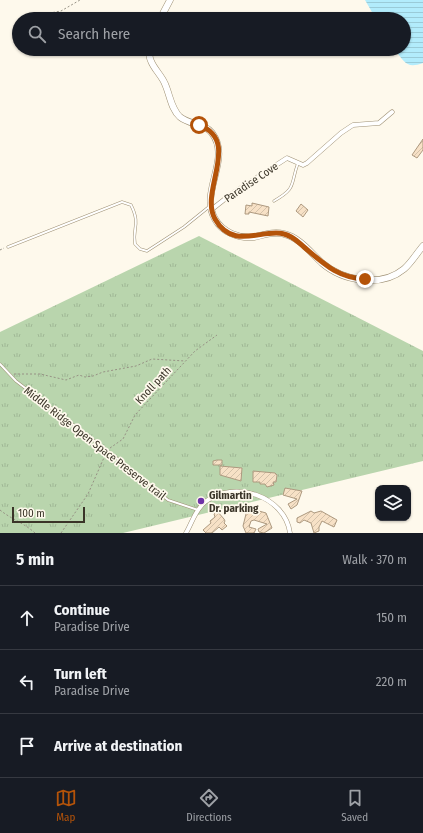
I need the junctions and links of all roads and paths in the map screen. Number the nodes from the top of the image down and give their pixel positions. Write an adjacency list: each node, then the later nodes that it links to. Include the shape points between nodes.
1 (80, 0): 3 (path)
2 (170, 0): 4 (street)
3 (56, 12)
4 (164, 12)
5 (150, 56): 9 (street, via 151,62 166,85 176,112 186,120 209,130 215,138 218,162)
6 (392, 112): 7 (street, Paradise Cove, via 379,123 353,125 340,133 307,163)
7 (298, 163): 8 (lane, via 292,188); 9 (street, Paradise Cove, via 287,158)
8 (274, 201)
9 (211, 208): 10 (street, via 218,224 227,231 245,237 276,233 289,235 331,270 352,278 379,279 396,274 409,264); 11 (lane, via 147,251 135,244 135,215 131,206 122,202)
10 (423, 246)
11 (8, 247): 12 (path)
12 (0, 250)
13 (217, 335): 14 (path, Knoll path)
14 (186, 361): 16 (path, via 152,359 136,366 93,376 78,375 66,380 40,374); 17 (path, Knoll path, via 135,415 123,439)
15 (0, 364): 16 (lane, Middle Ridge Open Space Preserve trail)
16 (10, 374): 17 (lane, Middle Ridge Open Space Preserve trail)
17 (107, 451): 19 (lane, Middle Ridge Open Space Preserve trail, via 168,500); 21 (path, via 88,494)
18 (0, 510): 20 (path, via 9,518 26,524)
19 (198, 510): 22 (street); 23 (street, via 207,501 229,492 250,493 274,504 284,516)
20 (35, 533)
21 (60, 533)
22 (186, 533)
23 (290, 533)

